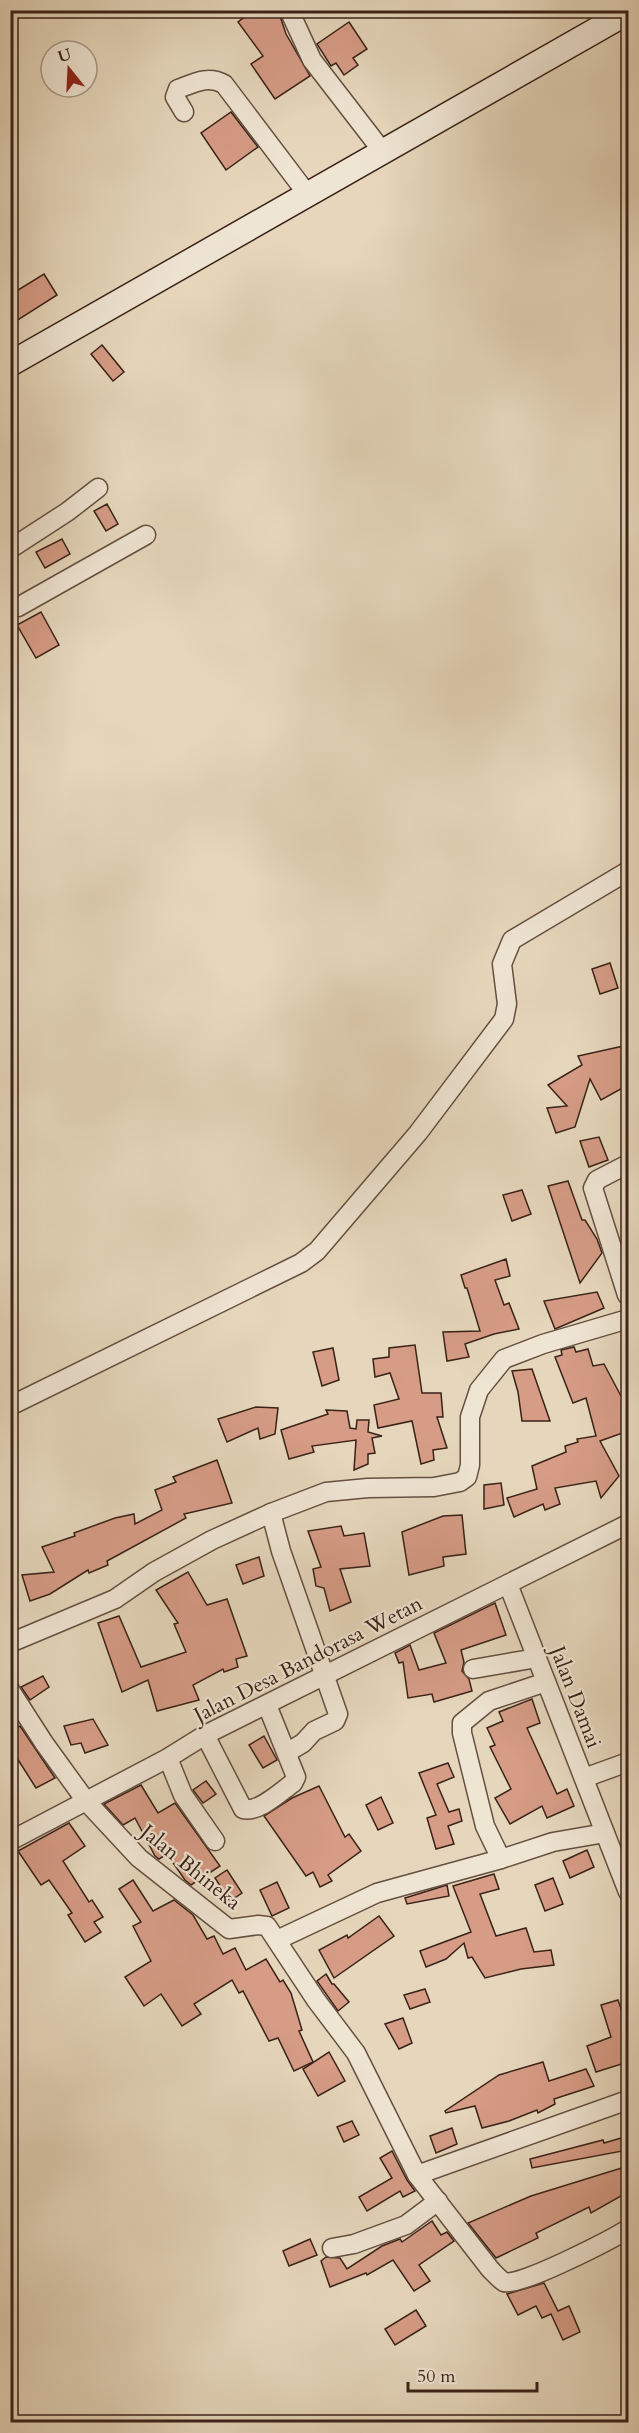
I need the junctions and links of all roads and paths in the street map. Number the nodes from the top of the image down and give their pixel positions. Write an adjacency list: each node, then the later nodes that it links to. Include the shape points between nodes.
1 (289, 10): 4 (street, via 312,60)
2 (628, 12): 4 (street)
3 (184, 112): 5 (street, via 174,97 178,89 202,80 215,79 224,84)
4 (383, 152): 5 (street)
5 (308, 195): 6 (street)
6 (10, 364)
7 (98, 488): 9 (street)
8 (146, 535): 10 (street)
9 (10, 549)
10 (13, 603)
11 (628, 871): 15 (street, via 512,940 502,964 507,1004 504,1018 418,1133 317,1251 301,1263)
12 (628, 1164): 13 (street, via 597,1180 593,1188)
13 (628, 1297)
14 (628, 1319): 16 (street, via 504,1359 479,1390 470,1417 470,1465 467,1478 460,1482 434,1487 326,1492)
15 (10, 1406)
16 (271, 1513): 19 (street, via 212,1540 115,1599); 22 (street)
17 (628, 1524): 18 (street, Jalan Desa Bandorasa Wetan)
18 (508, 1584): 20 (street, Jalan Damai); 22 (street, Jalan Desa Bandorasa Wetan)
19 (10, 1643)
20 (537, 1658): 21 (street); 23 (street, Jalan Damai)
21 (473, 1669)
22 (324, 1675): 25 (street, Jalan Desa Bandorasa Wetan); 27 (street, via 338,1714 335,1721 314,1731)
23 (546, 1682): 30 (street, Jalan Damai); 35 (street, via 489,1701 462,1723 485,1826)
24 (10, 1690): 31 (street)
25 (267, 1705): 26 (street, Jalan Desa Bandorasa Wetan); 27 (street)
26 (205, 1735): 27 (street, via 243,1809 249,1810 294,1783 296,1770); 28 (street, Jalan Desa Bandorasa Wetan)
27 (288, 1752)
28 (168, 1758): 31 (street, Jalan Desa Bandorasa Wetan); 34 (street, via 183,1796)
29 (628, 1762): 30 (street)
30 (584, 1778): 32 (street, Jalan Damai)
31 (86, 1801): 33 (street, Jalan Desa Bandorasa Wetan); 37 (street, Jalan Bhineka, via 139,1858 223,1926 267,1926)
32 (605, 1833): 35 (street, via 553,1842); 36 (street, Jalan Damai)
33 (10, 1841)
34 (215, 1841)
35 (501, 1859): 37 (street, via 377,1893)
36 (628, 1892)
37 (277, 1940): 39 (street, via 356,2053)
38 (628, 2100): 39 (street)
39 (417, 2175): 40 (street)
40 (438, 2201): 41 (street, via 503,2282 537,2273); 42 (street, via 406,2225)
41 (628, 2229)
42 (332, 2248)

